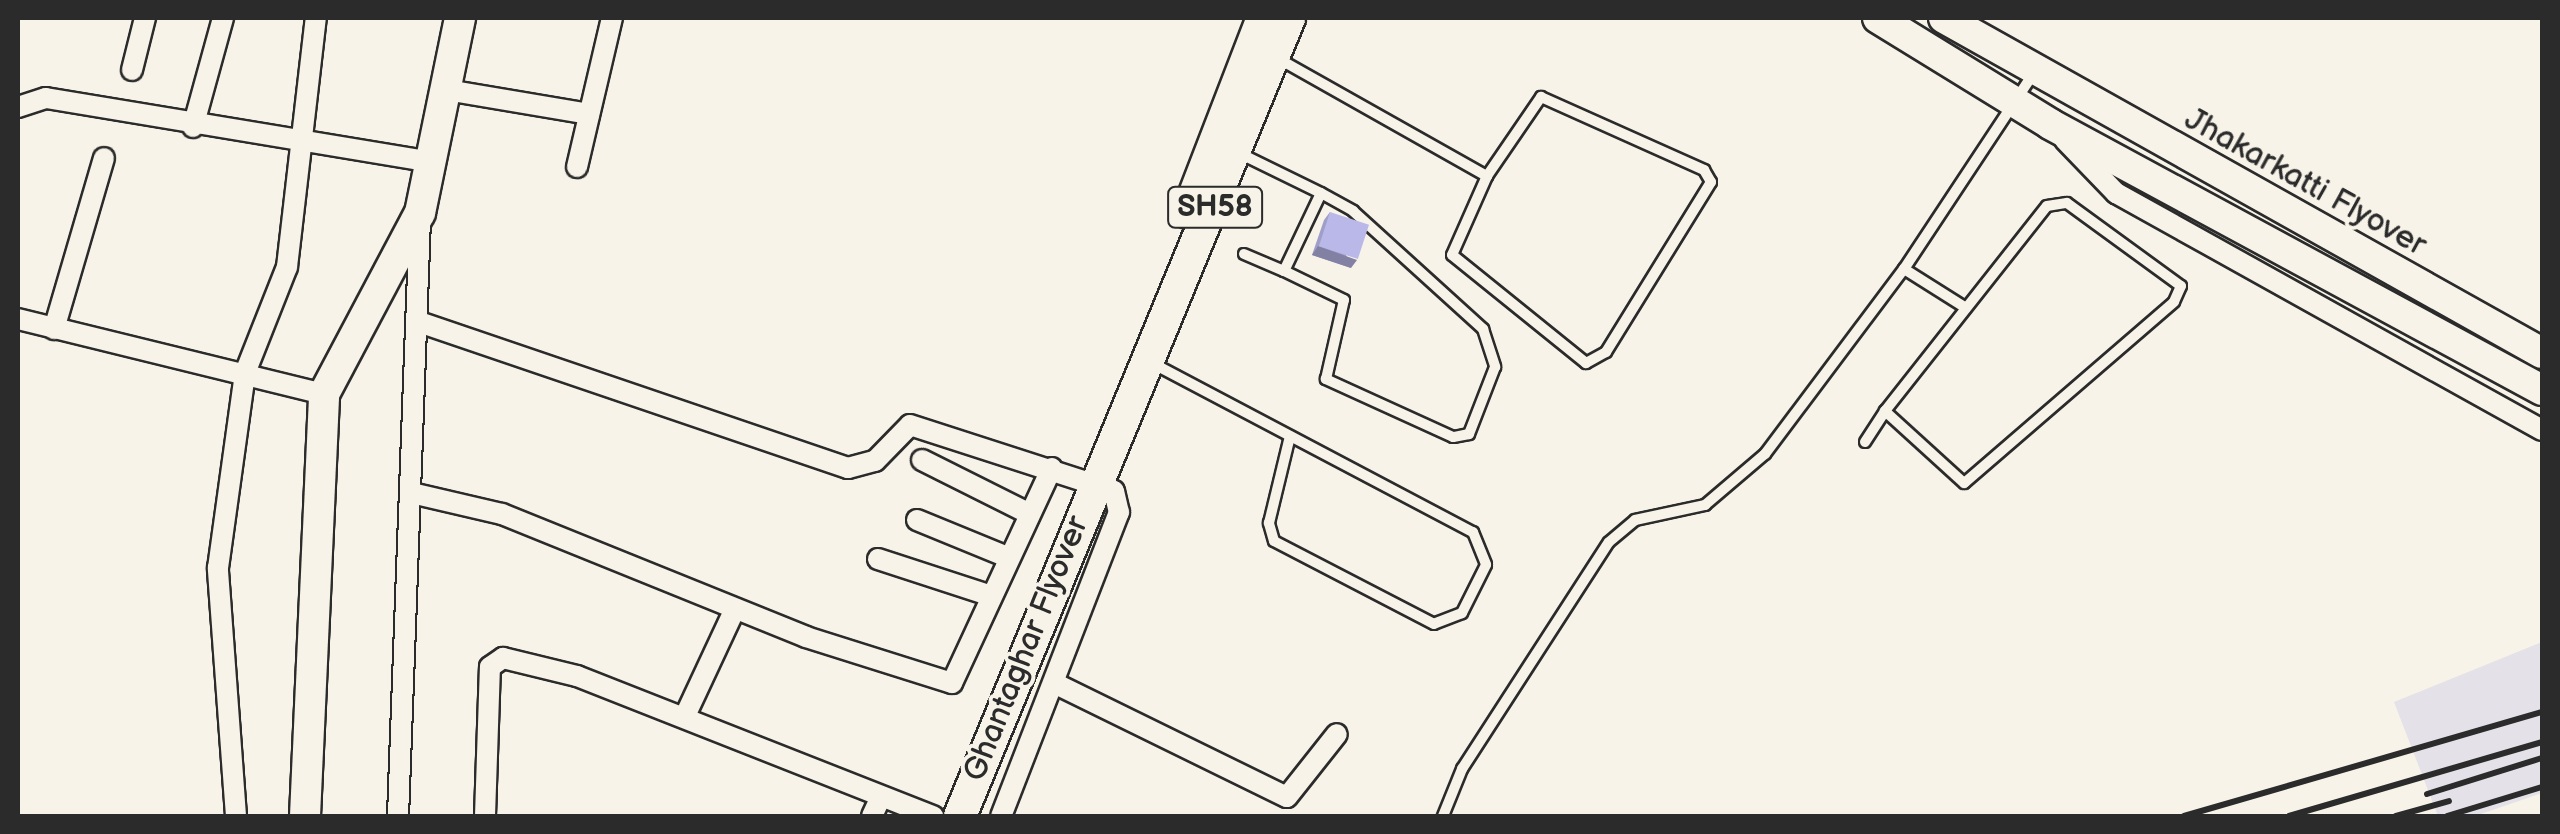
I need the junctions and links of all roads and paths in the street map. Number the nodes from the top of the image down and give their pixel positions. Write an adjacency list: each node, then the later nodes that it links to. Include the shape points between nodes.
1 (146, 18): 11 (street)
2 (223, 18): 18 (street)
3 (316, 18): 19 (street)
4 (460, 18): 13 (main road)
5 (612, 18): 16 (street)
6 (1263, 18): 20 (main road, SH58)
7 (1290, 18): 10 (main road, SH58)
8 (1878, 18): 15 (main road, Jhakarkatti Flyover)
9 (1944, 18): 12 (main road, Jhakarkatti Flyover)
10 (1272, 55): 20 (main road, SH58); 24 (lane)
11 (132, 70)
12 (2033, 74): 15 (lane); 34 (main road, Jhakarkatti Flyover)
13 (446, 90): 16 (street); 22 (main road)
14 (18, 105): 18 (street, via 46,98)
15 (2018, 106): 17 (main road, Jhakarkatti Flyover); 28 (lane)
16 (589, 114): 23 (street)
17 (2050, 124): 37 (main road, Jhakarkatti Flyover); 40 (street, via 2116,193)
18 (193, 126): 19 (street)
19 (306, 146): 22 (street); 36 (street, via 282,287)
20 (1226, 147): 25 (lane); 35 (main road, SH58)
21 (104, 158): 33 (street)
22 (434, 162): 26 (main road)
23 (577, 167)
24 (1487, 176): 24 (lane, via 1541,97 1704,170 1711,182 1606,352 1586,364 1452,255)
25 (1321, 192): 29 (lane); 29 (lane, via 1483,329 1495,367 1469,434 1453,436 1340,391 1324,366 1344,300)
26 (420, 213): 32 (street); 38 (main road)
27 (1244, 254): 29 (lane)
28 (1904, 269): 30 (lane); 64 (lane, via 1765,454 1705,506 1635,520 1608,542 1462,769)
29 (1284, 272)
30 (1966, 308): 39 (lane); 39 (lane, via 2057,202 2181,286 2174,302 1964,483)
31 (18, 319): 33 (street)
32 (419, 322): 44 (street, via 848,468 875,460 910,426); 46 (street)
33 (54, 329): 36 (street)
34 (2542, 353)
35 (1143, 358): 41 (lane); 45 (main road, SH58)
36 (245, 373): 38 (street); 57 (street, via 216,608)
37 (2542, 390)
38 (324, 394): 58 (main road)
39 (1885, 411): 42 (lane)
40 (2542, 430)
41 (1290, 436): 41 (lane, via 1473,532 1486,565 1462,613 1434,624 1274,542 1268,523)
42 (1865, 442)
43 (922, 460): 47 (street)
44 (1052, 468): 45 (street); 47 (street)
45 (1091, 490): 53 (street, via 1114,491 1119,512); 62 (main road, Ghantaghar Flyover / SH58)
46 (416, 494): 52 (street, via 502,514); 59 (street)
47 (1028, 513): 49 (street)
48 (917, 520): 49 (street)
49 (1007, 557): 51 (street)
50 (878, 559): 51 (street)
51 (988, 594): 52 (street, via 952,683)
52 (735, 609): 54 (street)
53 (1054, 683): 55 (street, via 1287,797); 63 (street)
54 (685, 716): 56 (street); 60 (street, via 503,658 490,667)
55 (1337, 734)
56 (876, 807): 61 (street)
57 (236, 816)
58 (305, 816)
59 (398, 816)
60 (484, 816)
61 (932, 816)
62 (960, 816)
63 (1001, 816)
64 (1443, 816)

